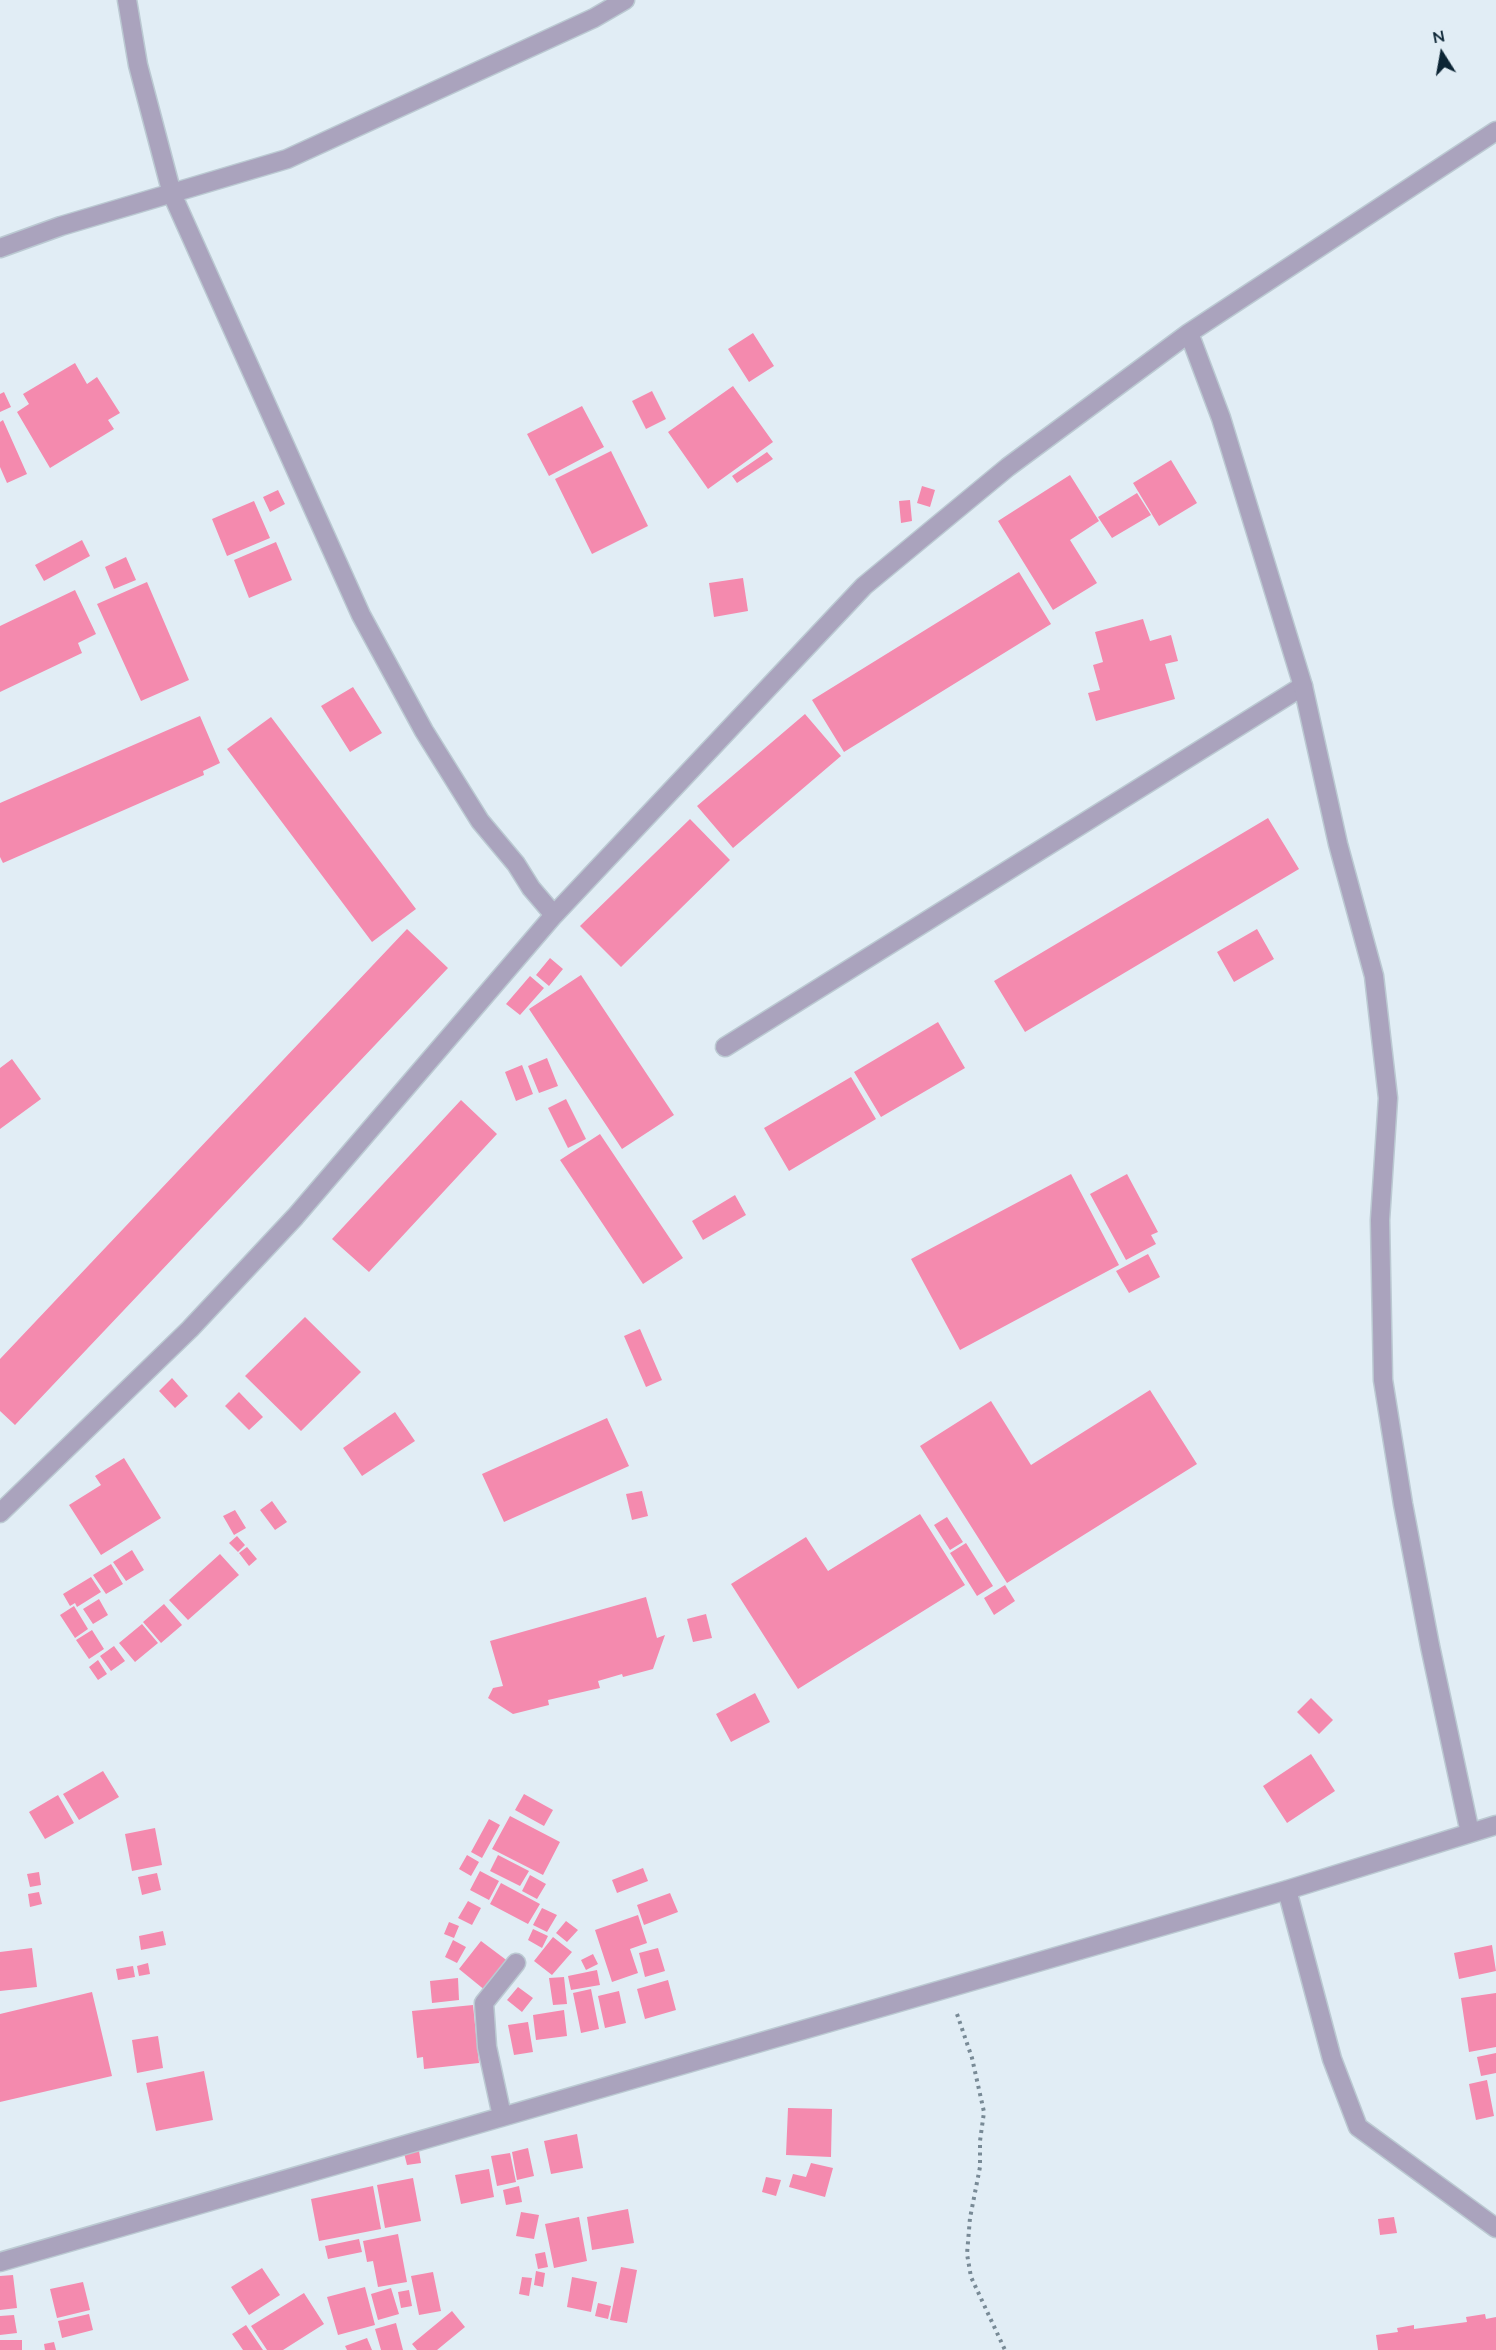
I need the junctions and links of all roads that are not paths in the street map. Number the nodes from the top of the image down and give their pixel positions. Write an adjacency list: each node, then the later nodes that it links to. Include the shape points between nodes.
1 (128, 0): 4 (street, via 138,65)
2 (625, 0): 4 (street, via 594,18 287,159)
3 (1496, 131): 6 (street)
4 (172, 194): 5 (street); 8 (street, via 361,615 423,731 474,812)
5 (0, 248)
6 (1189, 333): 7 (street, via 1221,418); 8 (street, via 1008,467 864,586)
7 (1303, 686): 9 (street); 12 (street, via 1338,844 1374,976 1388,1098 1380,1220 1383,1380 1402,1504)
8 (554, 915): 10 (street, via 295,1217 190,1329)
9 (725, 1047)
10 (0, 1514)
11 (1496, 1825): 12 (street)
12 (1470, 1833): 13 (street)
13 (1287, 1890): 15 (street); 16 (street, via 1332,2059 1358,2127)
14 (516, 1963): 15 (street, via 484,2003 487,2047)
15 (502, 2116): 17 (street)
16 (1496, 2228)
17 (0, 2262)

